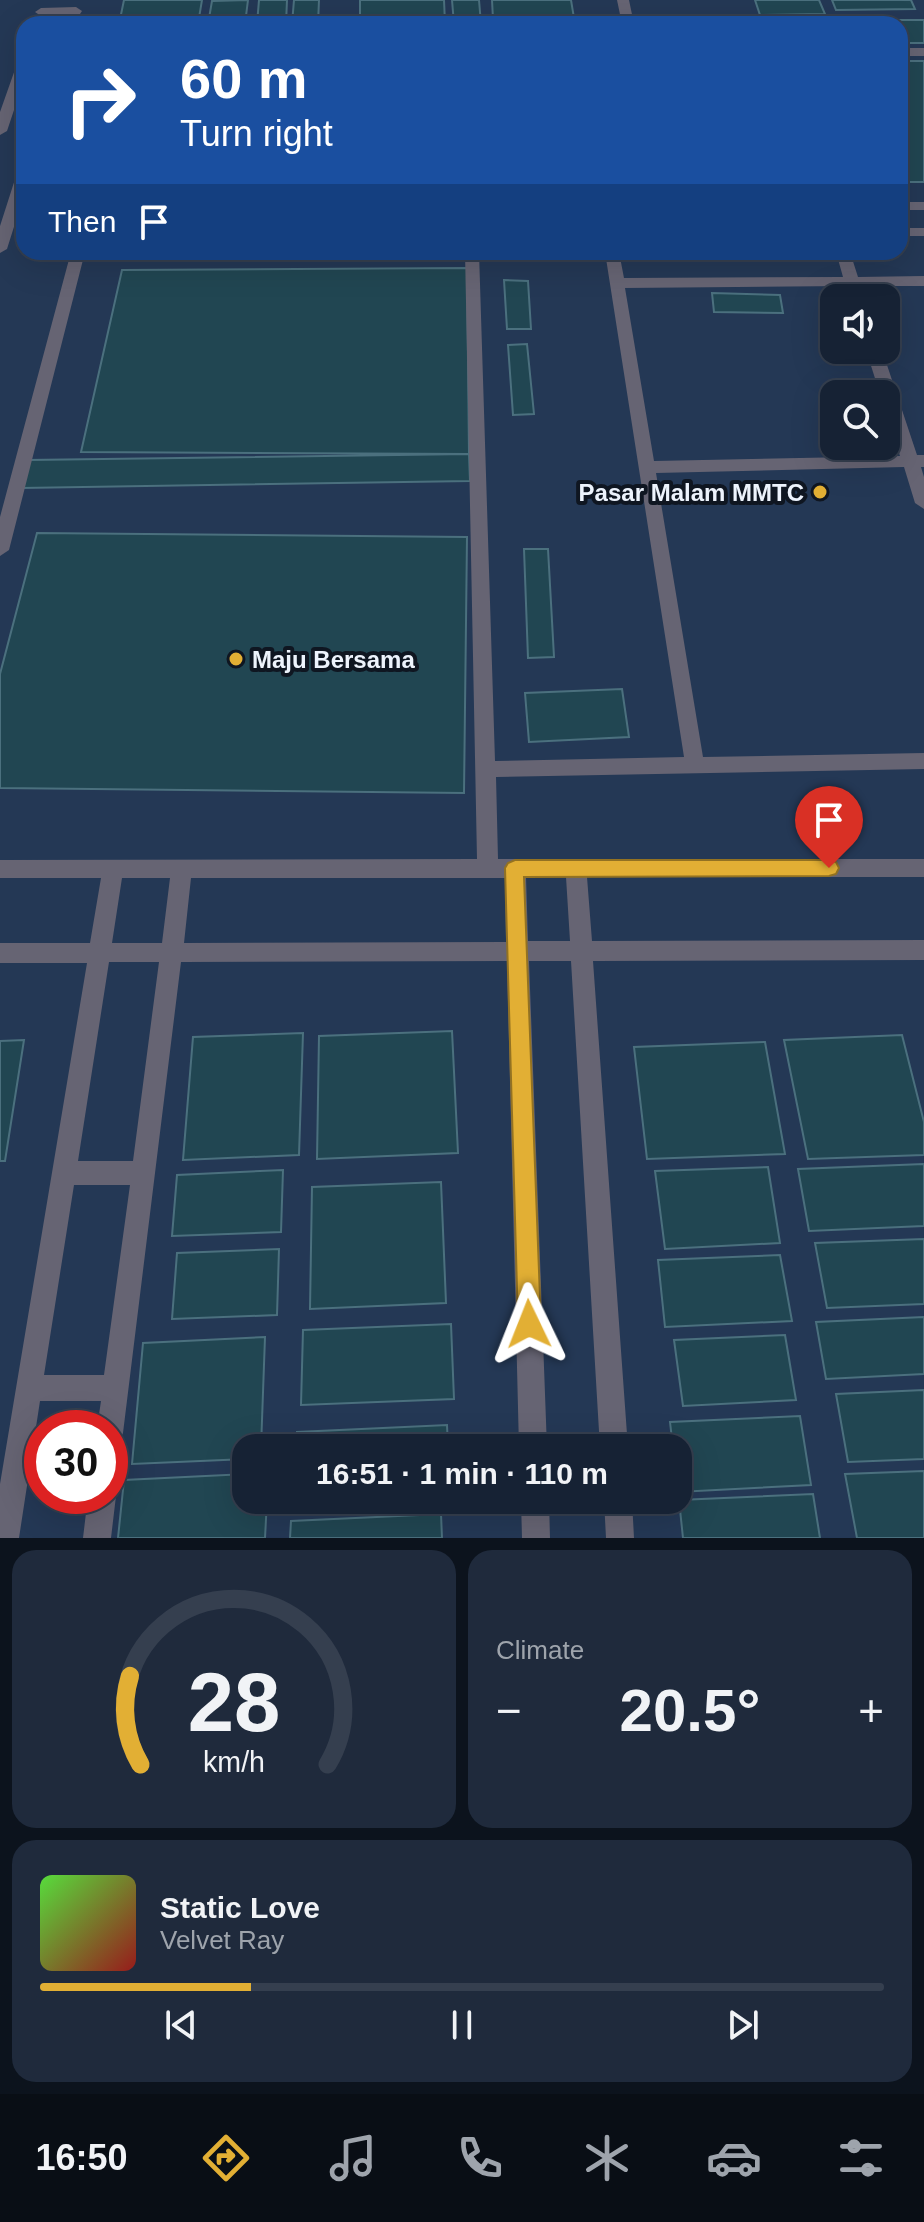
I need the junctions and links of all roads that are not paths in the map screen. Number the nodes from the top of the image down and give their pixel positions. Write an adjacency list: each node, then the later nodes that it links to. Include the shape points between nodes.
1 (41, 12): 2 (street)
2 (76, 12)
3 (16, 84): 4 (street)
4 (0, 131)
5 (12, 208): 6 (street)
6 (2, 239)
7 (76, 260): 18 (street)
8 (472, 260): 23 (street)
9 (613, 260): 13 (street)
10 (845, 260): 11 (street)
11 (852, 281): 12 (street); 13 (street); 14 (street)
12 (924, 281)
13 (617, 283): 17 (street)
14 (853, 284)
15 (879, 364): 16 (street)
16 (917, 461): 17 (street); 19 (street)
17 (648, 467): 22 (street)
18 (7, 489): 20 (street)
19 (924, 503)
20 (0, 550)
21 (924, 761): 22 (street)
22 (695, 766): 23 (street)
23 (486, 769): 24 (street)
24 (488, 868): 25 (street); 30 (street)
25 (515, 868): 26 (street); 33 (street)
26 (576, 868): 27 (street); 32 (street)
27 (924, 868)
28 (0, 869): 29 (street)
29 (113, 869): 30 (street); 35 (street)
30 (182, 869): 36 (street)
31 (924, 950): 32 (street)
32 (582, 951): 33 (street); 43 (street)
33 (517, 952): 36 (street); 42 (street)
34 (0, 953): 35 (street)
35 (99, 953): 36 (street); 37 (street)
36 (172, 953): 38 (street)
37 (64, 1173): 38 (street); 39 (street)
38 (143, 1173): 40 (street)
39 (29, 1388): 40 (street); 47 (street)
40 (116, 1388): 41 (street)
41 (113, 1410)
42 (533, 1434)
43 (613, 1434)
44 (100, 1514): 48 (street)
45 (535, 1514): 49 (street)
46 (619, 1514): 50 (street)
47 (5, 1538)
48 (97, 1538)
49 (536, 1538)
50 (620, 1538)

